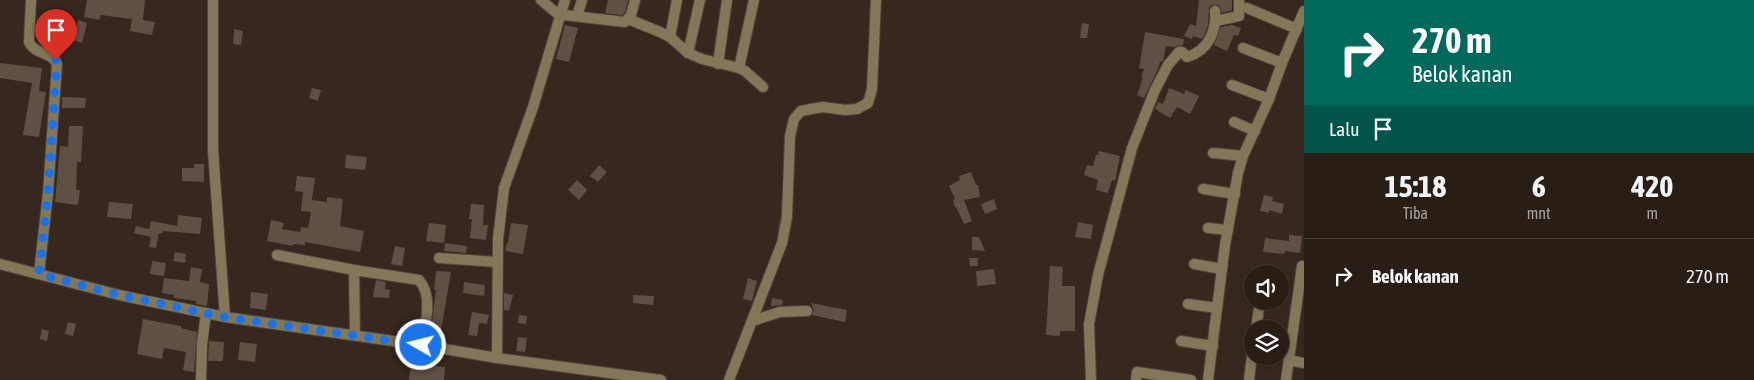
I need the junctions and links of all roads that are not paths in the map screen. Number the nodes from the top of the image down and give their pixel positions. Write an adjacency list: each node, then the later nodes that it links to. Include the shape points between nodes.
1 (31, 0): 44 (street, via 29,42 35,50 50,56 57,64)
2 (213, 0): 50 (street, via 213,150)
3 (541, 0): 15 (street)
4 (565, 0): 15 (street)
5 (582, 0): 16 (street)
6 (635, 0): 17 (street)
7 (677, 0): 19 (street)
8 (700, 0): 21 (street)
9 (727, 0): 23 (street)
10 (754, 0): 24 (street)
11 (876, 0): 51 (street, via 872,89 868,103 858,110 811,109 802,111 794,119 782,244)
12 (1239, 0): 65 (street, via 1239,16 1216,16 1216,26 1207,46 1187,57 1179,52 1168,65 1132,148 1098,275 1089,324)
13 (1247, 8): 18 (street)
14 (1304, 11): 18 (street)
15 (560, 16): 16 (street); 38 (street, via 504,188 498,223)
16 (577, 16): 17 (street, via 625,22)
17 (628, 19): 19 (street)
18 (1297, 29): 22 (street)
19 (670, 38): 21 (street)
20 (1243, 48): 22 (street)
21 (688, 53): 23 (street)
22 (1282, 63): 27 (street)
23 (718, 64): 24 (street)
24 (738, 68): 26 (street)
25 (1232, 85): 27 (street)
26 (763, 87)
27 (1269, 99): 29 (street)
28 (1234, 122): 29 (street)
29 (1255, 131): 31 (street)
30 (1213, 153): 31 (street)
31 (1243, 156): 33 (street)
32 (1203, 189): 33 (street)
33 (1235, 194): 35 (street)
34 (1208, 228): 35 (street)
35 (1228, 230): 42 (street)
36 (277, 255): 43 (street)
37 (439, 258): 38 (street)
38 (497, 262): 57 (street)
39 (0, 264): 44 (street)
40 (1194, 264): 42 (street)
41 (1302, 266): 45 (street)
42 (1222, 269): 47 (street)
43 (354, 270): 53 (street); 55 (street, via 419,280 427,294)
44 (39, 274): 49 (street)
45 (1302, 283): 52 (street)
46 (1188, 304): 47 (street)
47 (1217, 308): 56 (street)
48 (807, 310): 51 (street, via 780,312)
49 (206, 313): 50 (street); 62 (street)
50 (224, 317): 53 (street)
51 (752, 321): 64 (street)
52 (1299, 327): 58 (street)
53 (355, 335): 55 (street)
54 (1181, 341): 56 (street)
55 (421, 345): 57 (street)
56 (1213, 346): 68 (street)
57 (498, 358): 63 (street)
58 (1289, 360): 59 (street)
59 (1304, 363)
60 (1251, 365): 69 (street)
61 (1288, 365): 70 (street)
62 (201, 380)
63 (661, 380)
64 (729, 380)
65 (1091, 380)
66 (1136, 380): 67 (street, via 1137,372)
67 (1191, 380)
68 (1208, 380)
69 (1249, 380)
70 (1286, 380)

